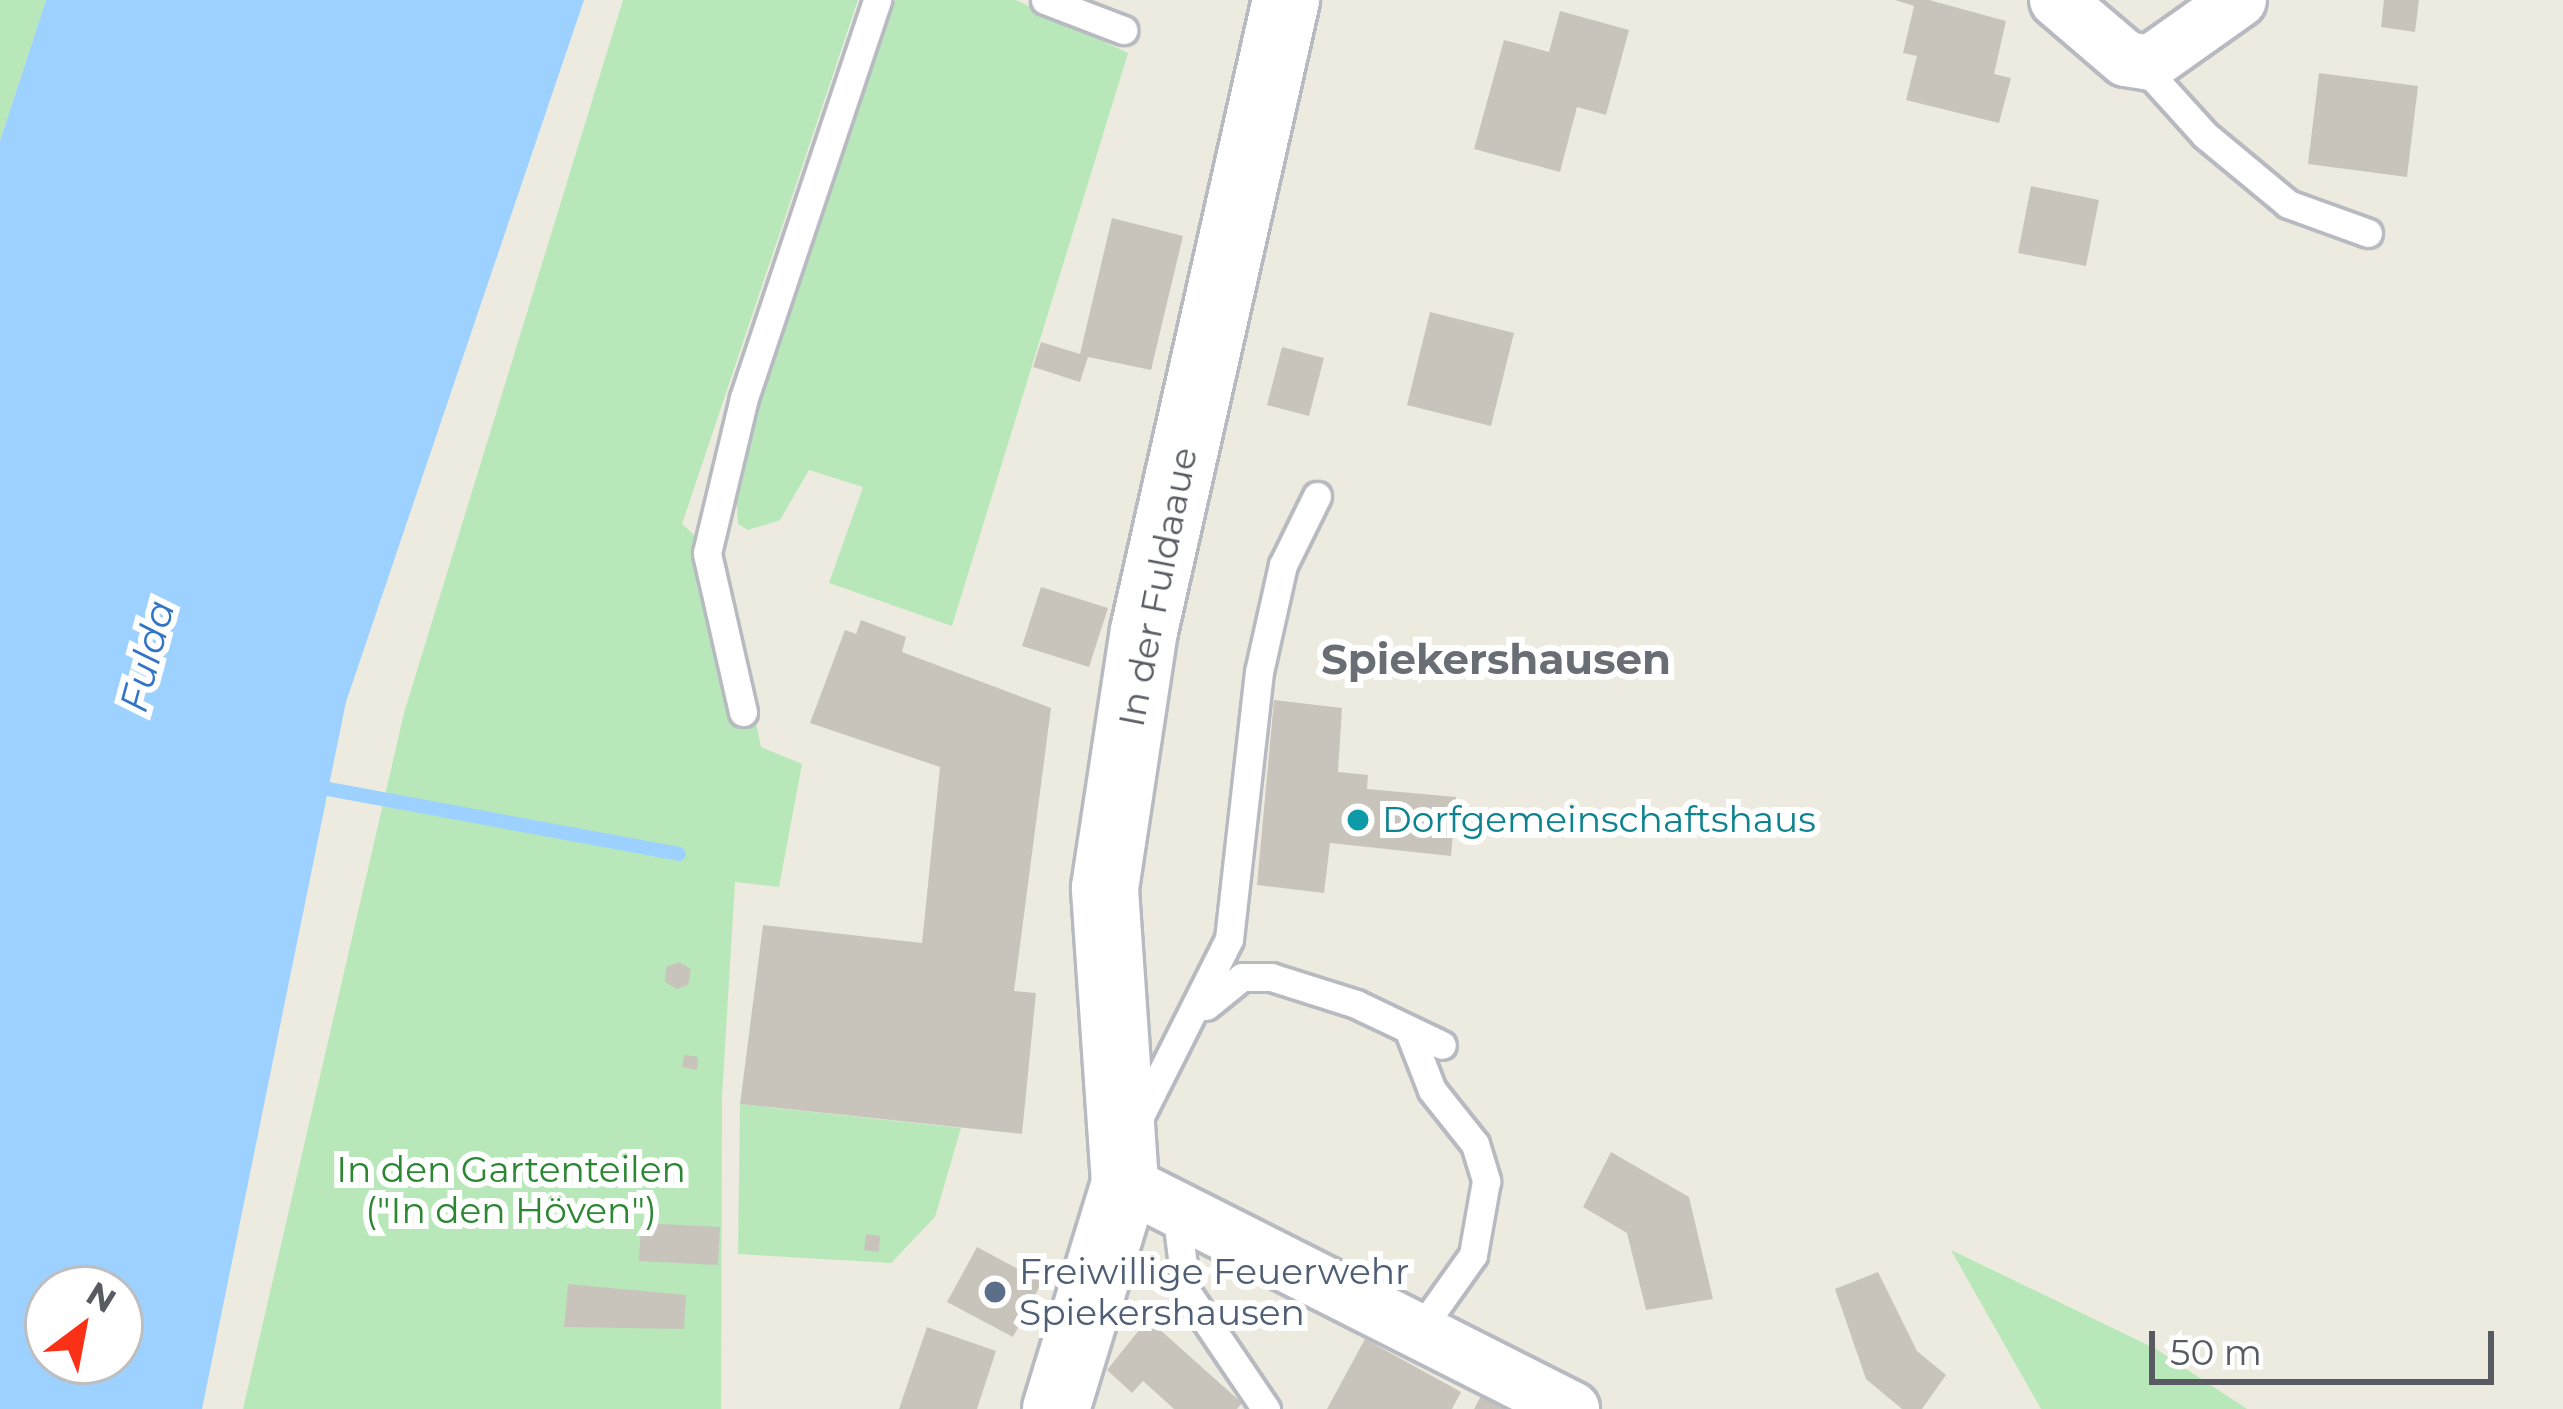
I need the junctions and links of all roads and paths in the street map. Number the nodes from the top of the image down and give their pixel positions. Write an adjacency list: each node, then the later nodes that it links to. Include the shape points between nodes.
1 (877, 0): 10 (lane, via 744,398 707,554)
2 (1045, 0): 6 (lane)
3 (1286, 0): 14 (street, In der Fuldaaue, via 1144,631 1105,888)
4 (2057, 0): 7 (street)
5 (2239, 0): 7 (street, via 2150,63)
6 (1123, 30)
7 (2138, 61): 8 (lane, via 2205,135 2288,204)
8 (2368, 233)
9 (1317, 496): 11 (lane, via 1283,565 1259,671 1229,939)
10 (743, 712)
11 (1195, 1018): 12 (lane, via 1241,977 1270,977); 14 (lane)
12 (1409, 1031): 13 (lane); 15 (lane, via 1432,1090 1475,1144 1486,1181 1473,1255)
13 (1442, 1045)
14 (1141, 1180): 15 (street); 16 (street); 17 (lane, via 1186,1291)
15 (1419, 1331): 18 (street)
16 (1056, 1409)
17 (1266, 1409)
18 (1572, 1409)

